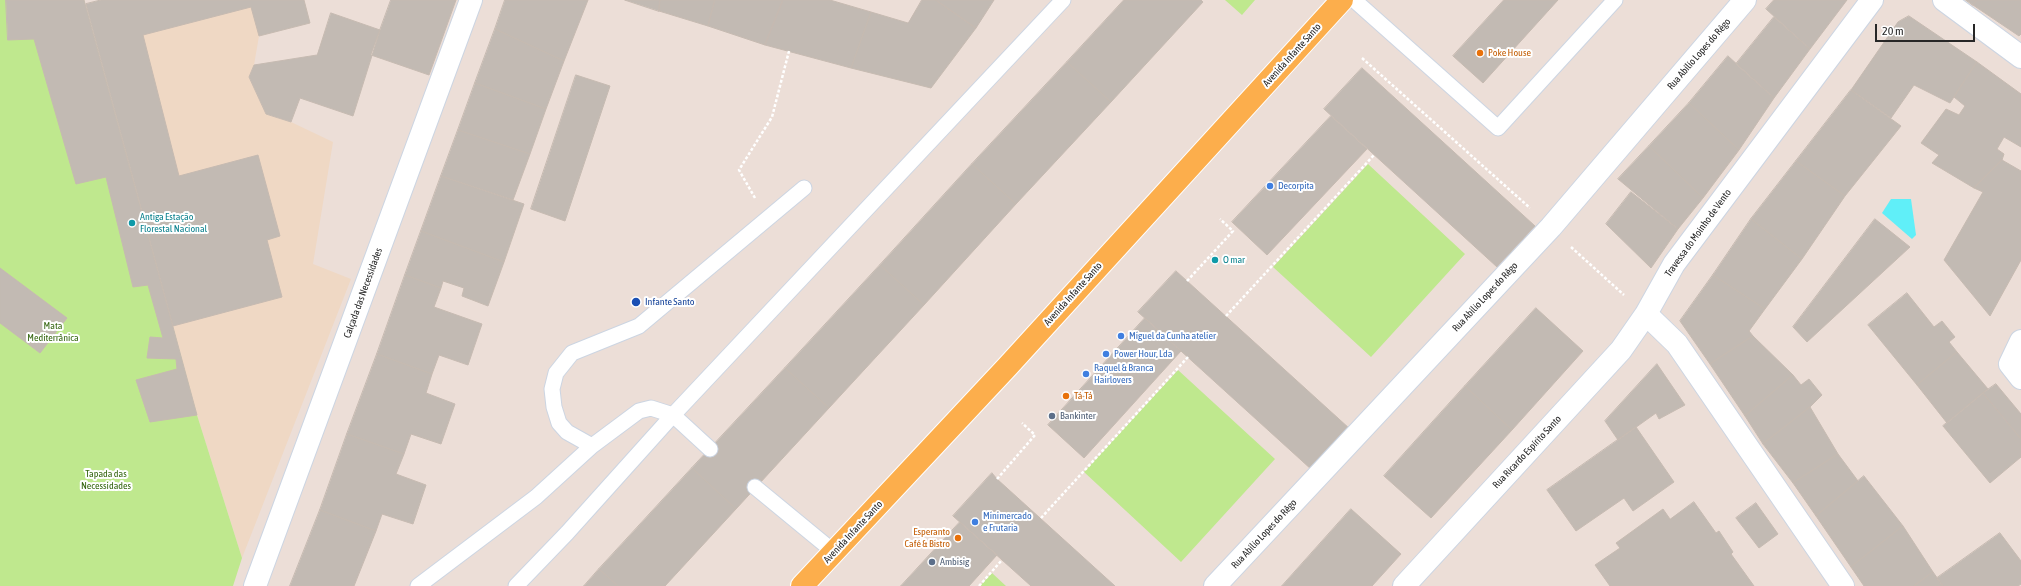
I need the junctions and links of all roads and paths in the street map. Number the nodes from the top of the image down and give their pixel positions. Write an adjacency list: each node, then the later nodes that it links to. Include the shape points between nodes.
1 (471, 0): 34 (street, Calçada das Necessidades)
2 (1063, 0): 25 (lane)
3 (1342, 0): 32 (main road, Avenida Infante Santo, via 1008,366)
4 (1354, 0): 5 (lane, via 1498,128)
5 (1615, 0)
6 (1745, 0): 39 (street, Rua Abílio Lopes do Rêgo, via 1551,228)
7 (1872, 0): 20 (street, Travessa do Moinho de Vento, via 1674,264)
8 (1944, 0): 10 (street)
9 (789, 51): 15 (path, via 772,117 739,170)
10 (2021, 57)
11 (1362, 58): 14 (path, via 1532,210)
12 (1374, 155): 21 (path)
13 (804, 188): 15 (lane)
14 (1529, 213)
15 (767, 219): 27 (lane, via 639,326 572,353 556,373 552,389 559,422 567,432)
16 (1220, 219): 18 (path, via 1232,231)
17 (1568, 244): 19 (path)
18 (1187, 281)
19 (1619, 291)
20 (1646, 314): 40 (street, Rua Ricardo Espírito Santo, via 1621,350); 41 (street, via 1677,344)
21 (1226, 316)
22 (2021, 341): 24 (street, via 2010,364)
23 (1188, 357): 31 (path)
24 (2021, 378)
25 (672, 415): 27 (lane, via 651,408 639,411); 28 (lane); 36 (lane, via 568,533)
26 (1022, 422): 29 (path, via 1035,435)
27 (592, 446): 35 (lane, via 536,497)
28 (710, 449)
29 (997, 479)
30 (756, 487): 32 (lane)
31 (1041, 518)
32 (834, 552): 37 (main road, Avenida Infante Santo)
33 (1002, 560): 38 (path)
34 (255, 586)
35 (418, 586)
36 (516, 586)
37 (802, 586)
38 (979, 586)
39 (1216, 586)
40 (1404, 586)
41 (1843, 586)

